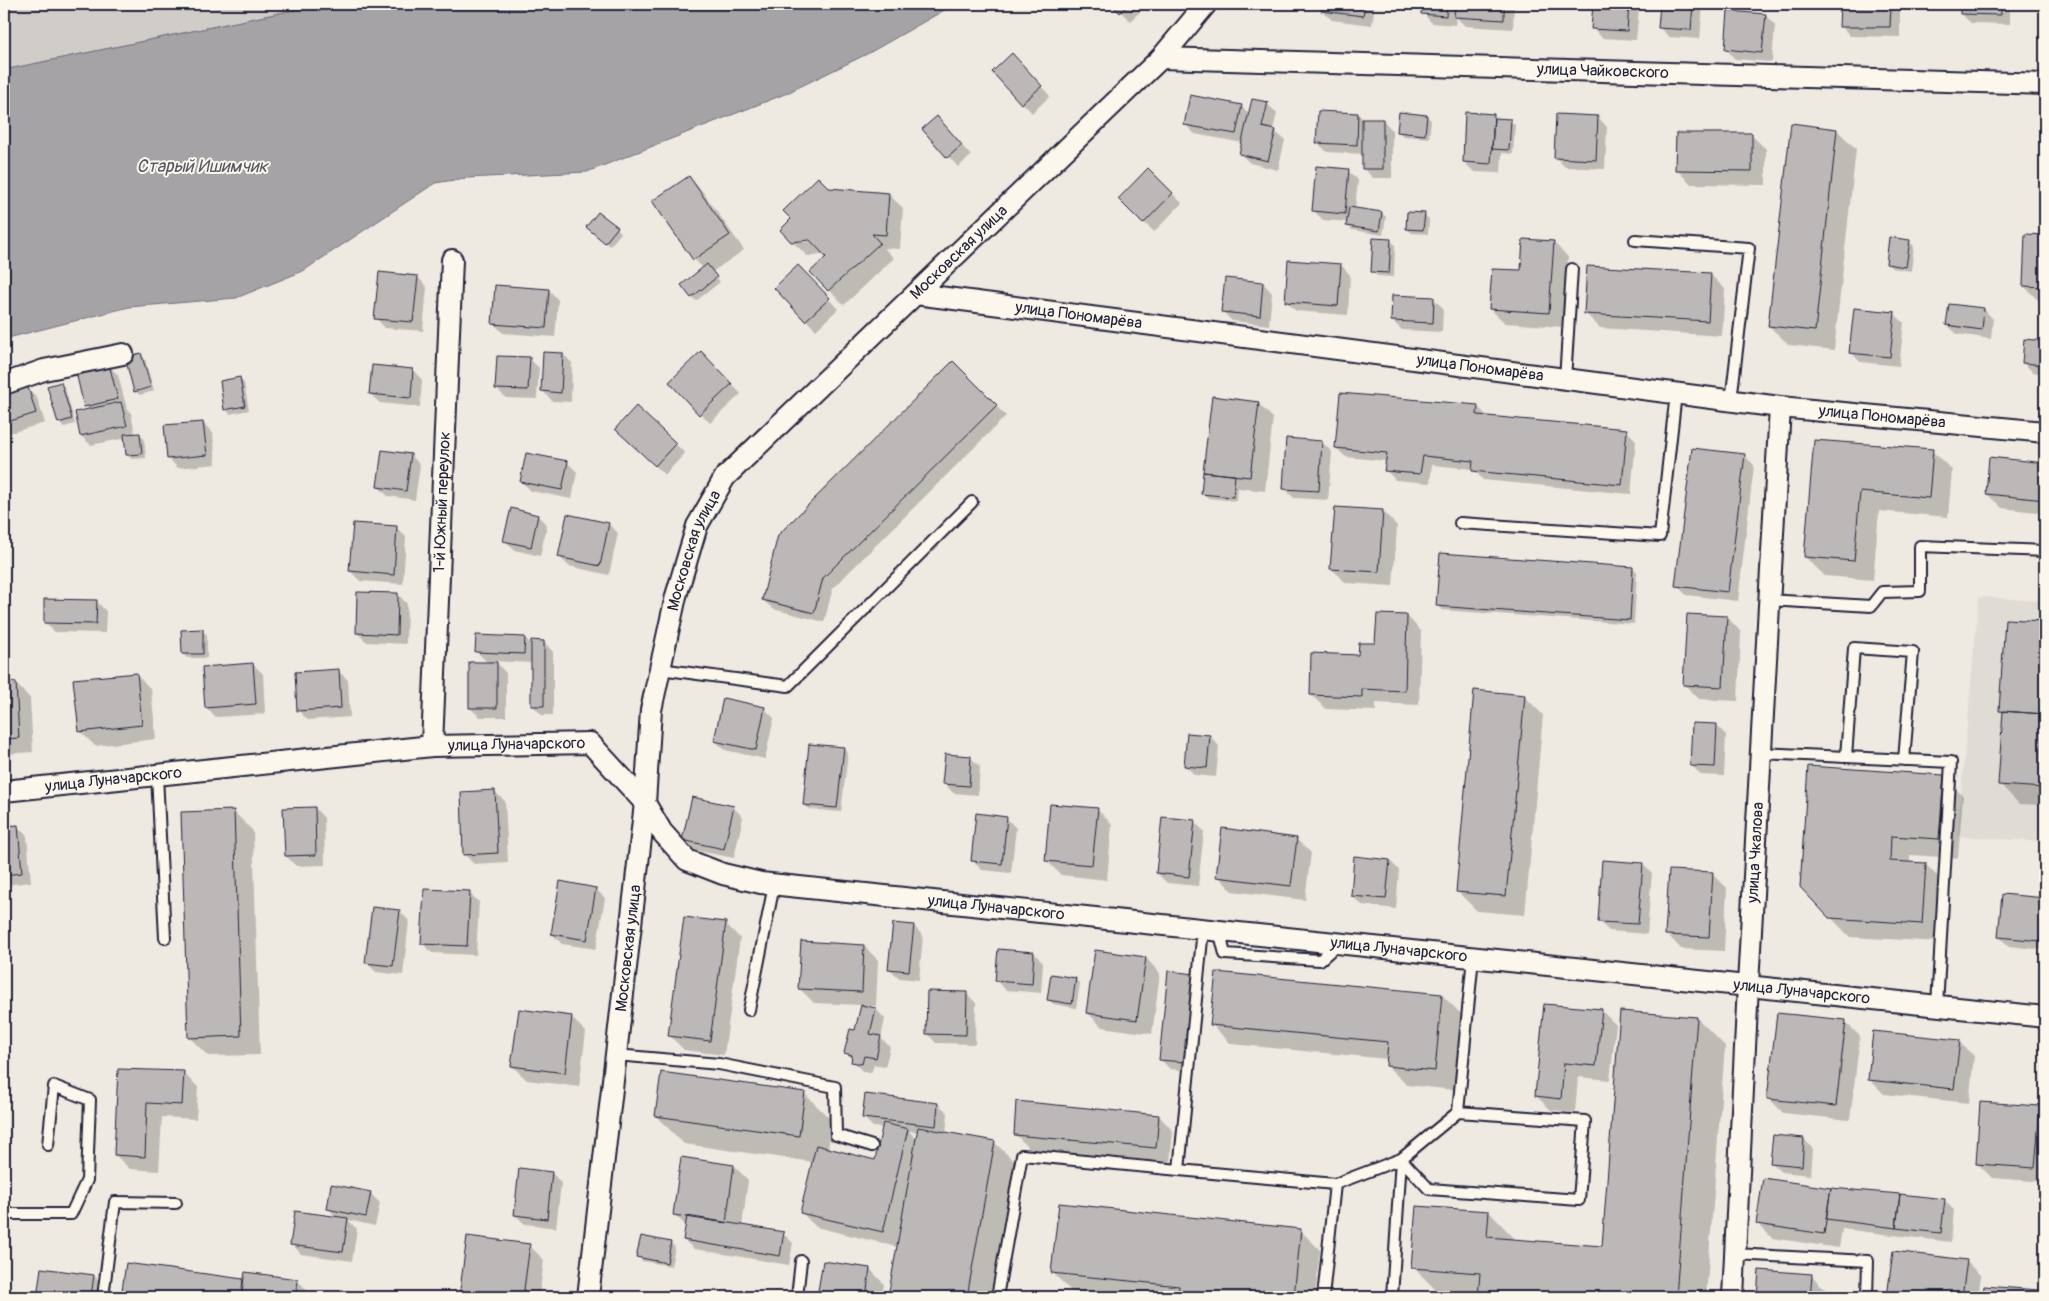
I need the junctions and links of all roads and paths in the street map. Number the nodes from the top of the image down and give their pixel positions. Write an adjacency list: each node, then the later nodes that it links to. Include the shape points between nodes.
1 (1206, 4): 2 (street, Московская улица)
2 (1161, 58): 3 (street, улица Чайковского); 7 (street, Московская улица)
3 (2045, 84)
4 (1635, 240): 12 (lane, via 1749,248)
5 (452, 260): 20 (street, 1-й Южный переулок)
6 (1572, 269): 9 (lane)
7 (916, 294): 9 (street, улица Пономарёва); 19 (street, Московская улица, via 724,478 698,526 676,596)
8 (123, 354): 10 (street, via 44,370)
9 (1565, 380): 11 (street, улица Пономарёва)
10 (4, 384)
11 (1676, 393): 12 (street, улица Пономарёва); 16 (lane, via 1660,536)
12 (1731, 401): 13 (street, улица Пономарёва)
13 (1780, 407): 14 (street, улица Пономарёва); 18 (street, улица Чкалова)
14 (2045, 432)
15 (972, 502): 19 (lane, via 788,686)
16 (1460, 523)
17 (2045, 551): 18 (lane, via 1920,546 1920,591 1882,592 1870,606)
18 (1769, 600): 21 (street, улица Чкалова)
19 (660, 669): 26 (street, Московская улица, via 651,710)
20 (432, 746): 24 (street, улица Луначарского); 26 (street, улица Луначарского, via 590,743)
21 (1760, 753): 22 (lane); 31 (street, улица Чкалова)
22 (1846, 757): 23 (lane); 23 (lane, via 1854,648 1913,652)
23 (1904, 760): 32 (lane, via 1951,762)
24 (157, 775): 25 (street, улица Луначарского); 29 (lane)
25 (4, 791)
26 (644, 804): 27 (street, улица Луначарского, via 662,832 687,860 723,874); 35 (street, Московская улица)
27 (774, 885): 28 (street, улица Луначарского); 33 (lane)
28 (1211, 930): 30 (street, улица Луначарского); 40 (lane)
29 (165, 938)
30 (1473, 957): 31 (street, улица Луначарского); 36 (lane)
31 (1748, 985): 32 (street, улица Луначарского); 44 (street, улица Чкалова)
32 (1936, 1006): 34 (street, улица Луначарского)
33 (749, 1010)
34 (2045, 1017)
35 (616, 1055): 38 (lane, via 719,1064 836,1087 836,1135); 47 (street, Московская улица)
36 (1458, 1112): 39 (lane); 39 (lane, via 1586,1121 1580,1200 1429,1189)
37 (48, 1145): 43 (lane, via 54,1086 90,1100 87,1180 72,1214)
38 (872, 1146)
39 (1402, 1160): 41 (lane); 51 (lane)
40 (1179, 1170): 41 (lane); 49 (lane, via 1022,1155)
41 (1335, 1184): 50 (lane)
42 (176, 1203): 46 (lane, via 115,1202)
43 (4, 1214)
44 (1735, 1254): 52 (street, улица Чкалова); 53 (lane, via 1868,1261)
45 (801, 1261): 48 (lane)
46 (103, 1297)
47 (588, 1297)
48 (798, 1297)
49 (997, 1297)
50 (1323, 1297)
51 (1392, 1297)
52 (1733, 1297)
53 (1867, 1297)

